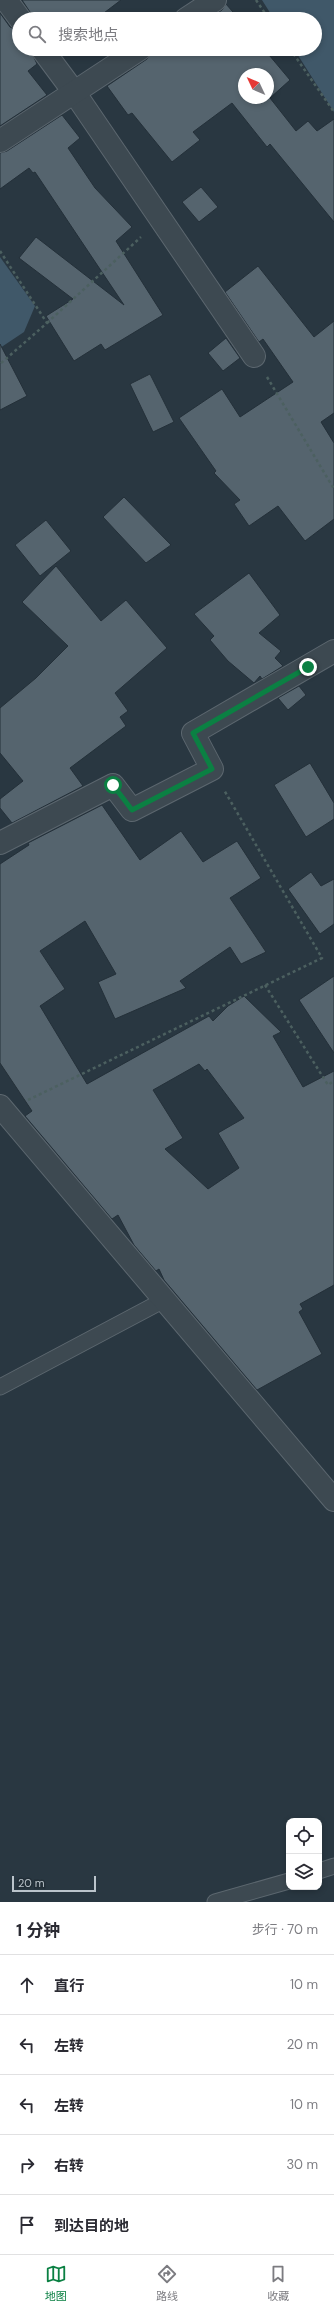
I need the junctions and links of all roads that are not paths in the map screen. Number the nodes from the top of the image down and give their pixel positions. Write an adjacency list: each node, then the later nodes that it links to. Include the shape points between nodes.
1 (6, 0): 3 (street)
2 (215, 0): 4 (street)
3 (15, 12)
4 (197, 12)
5 (47, 56): 7 (street)
6 (129, 56): 7 (street)
7 (74, 92): 8 (street); 9 (street)
8 (0, 141)
9 (254, 356)
10 (334, 651): 11 (street, via 193,733 212,769 132,810 113,785)
11 (0, 843)
12 (2, 1109): 13 (street)
13 (164, 1300): 14 (lane); 15 (street)
14 (0, 1387)
15 (334, 1500)
16 (334, 1866): 17 (lane)
17 (322, 1870)
18 (286, 1881): 19 (lane)
19 (215, 1902)

